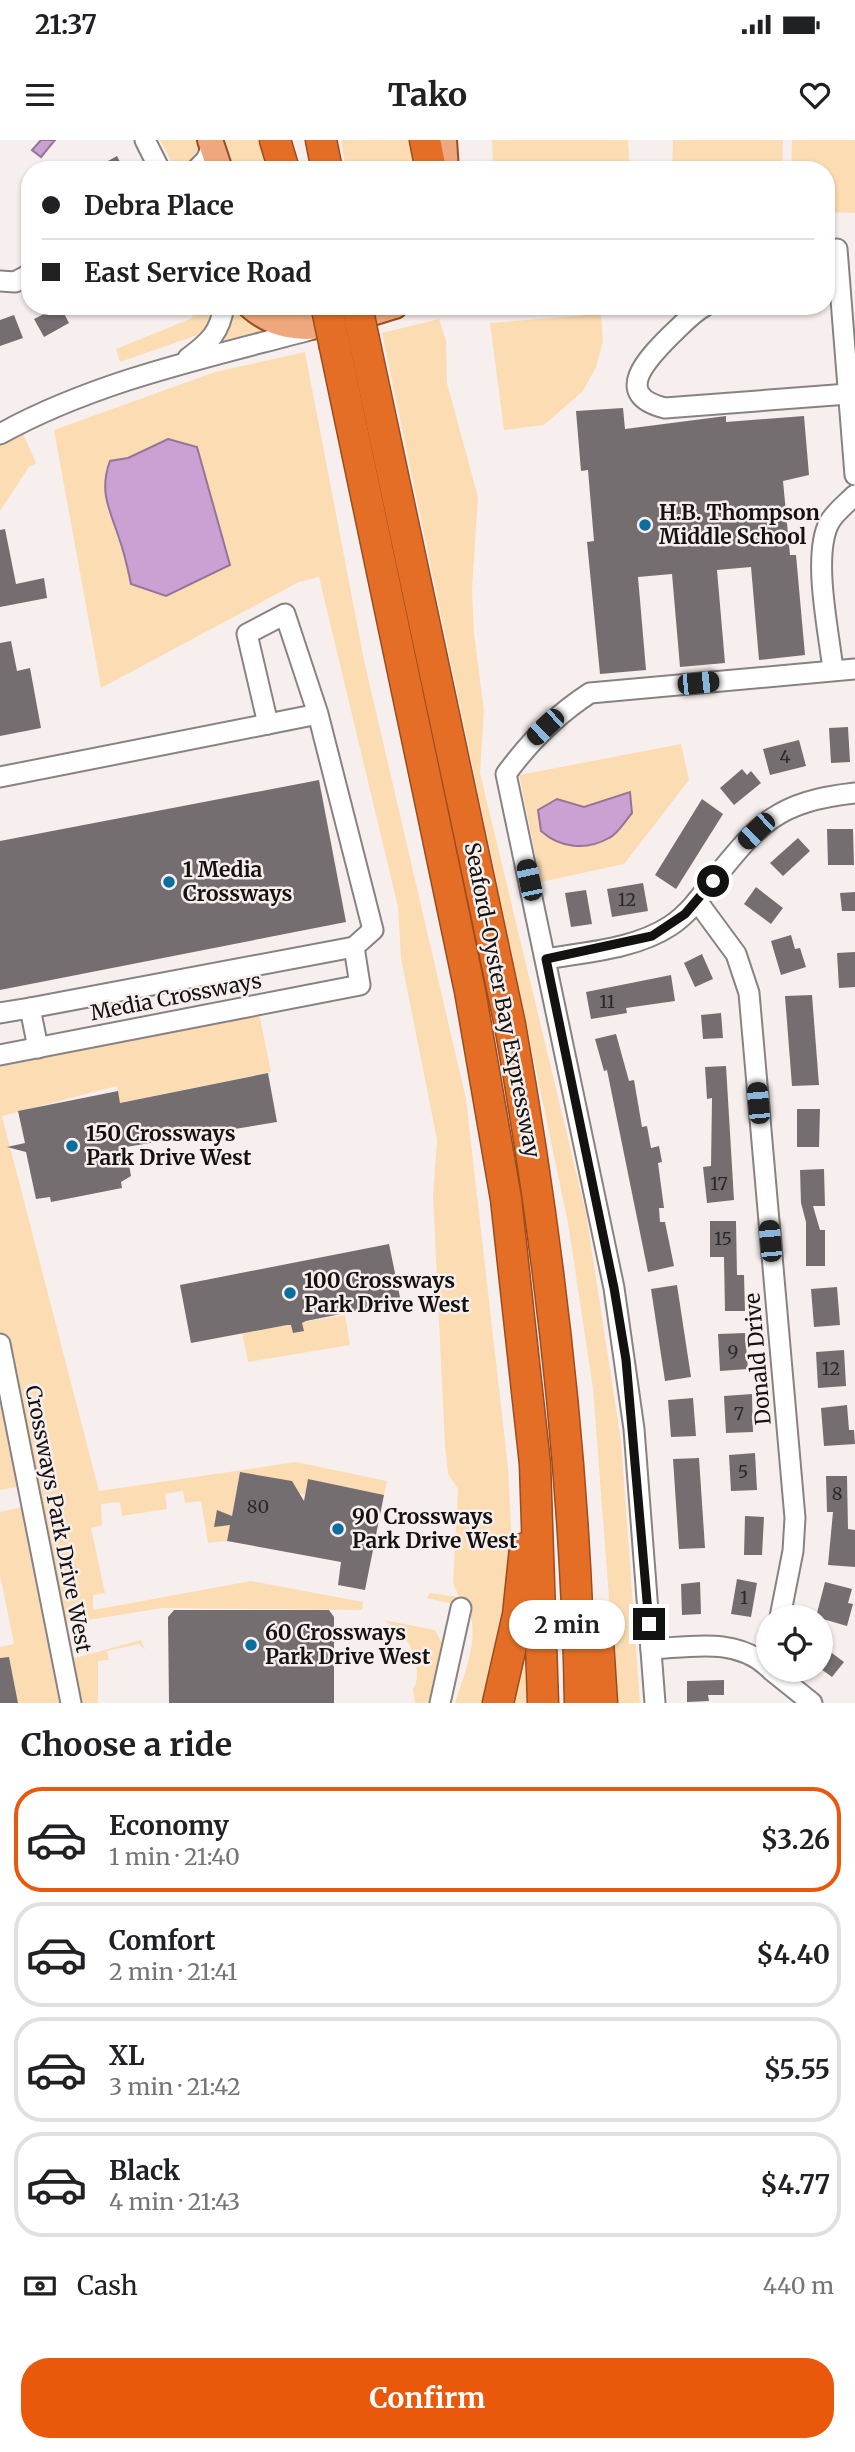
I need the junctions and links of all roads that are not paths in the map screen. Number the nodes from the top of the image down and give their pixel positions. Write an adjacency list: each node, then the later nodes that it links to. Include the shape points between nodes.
1 (145, 140): 9 (street)
2 (275, 140): 12 (highway)
3 (290, 140): 13 (highway)
4 (321, 140): 14 (highway)
5 (332, 140): 15 (highway)
6 (425, 140): 16 (highway)
7 (444, 140): 17 (main road)
8 (211, 143): 10 (street); 11 (main road)
9 (156, 161)
10 (201, 161)
11 (217, 161)
12 (281, 161)
13 (294, 161)
14 (325, 161)
15 (335, 161)
16 (429, 161)
17 (445, 161)
18 (841, 248): 28 (street)
19 (21, 279): 20 (street)
20 (0, 281)
21 (223, 315): 27 (street, via 215,337)
22 (261, 315): 26 (main road, via 281,325)
23 (351, 315): 26 (main road)
24 (359, 315): 47 (highway, Seaford-Oyster Bay Expressway, bridge, via 510,1025)
25 (695, 315): 29 (street, via 649,356 638,374 638,388 646,402 665,408)
26 (326, 320): 27 (street); 46 (highway, Seaford-Oyster Bay Expressway, via 470,991)
27 (179, 365): 30 (street, via 64,402)
28 (850, 366): 29 (street)
29 (848, 394): 31 (street)
30 (0, 434)
31 (855, 475)
32 (855, 495): 34 (street, via 830,521 824,535 822,562)
33 (855, 669): 34 (street)
34 (833, 670): 41 (street, via 590,693 562,711 527,744 506,774)
35 (318, 714): 36 (street); 36 (street, via 285,614 247,634); 40 (street, via 373,930)
36 (268, 724): 37 (street)
37 (0, 777)
38 (855, 793): 39 (street, via 803,802 768,819)
39 (697, 901): 41 (street, via 671,926 652,936); 49 (street, Donald Drive, via 736,954 749,993 795,1518)
40 (354, 947): 42 (street); 44 (street, Media Crossways, via 360,985)
41 (546, 959): 51 (street, via 626,1360)
42 (30, 1008): 43 (street); 44 (street)
43 (0, 1013)
44 (38, 1048): 45 (street, Media Crossways)
45 (0, 1055)
46 (506, 1199): 56 (highway, via 527,1501 517,1615); 57 (highway, Seaford-Oyster Bay Expressway, via 535,1464)
47 (545, 1245): 58 (highway, Seaford-Oyster Bay Expressway, via 568,1454); 59 (highway, via 575,1415)
48 (0, 1344): 54 (street, Crossways Park Drive West)
49 (782, 1605)
50 (461, 1608): 55 (street)
51 (651, 1649): 52 (street, via 726,1646); 60 (street)
52 (756, 1658)
53 (789, 1682): 61 (street)
54 (71, 1703)
55 (440, 1703)
56 (498, 1703)
57 (543, 1703)
58 (580, 1703)
59 (602, 1703)
60 (655, 1703)
61 (812, 1703)

